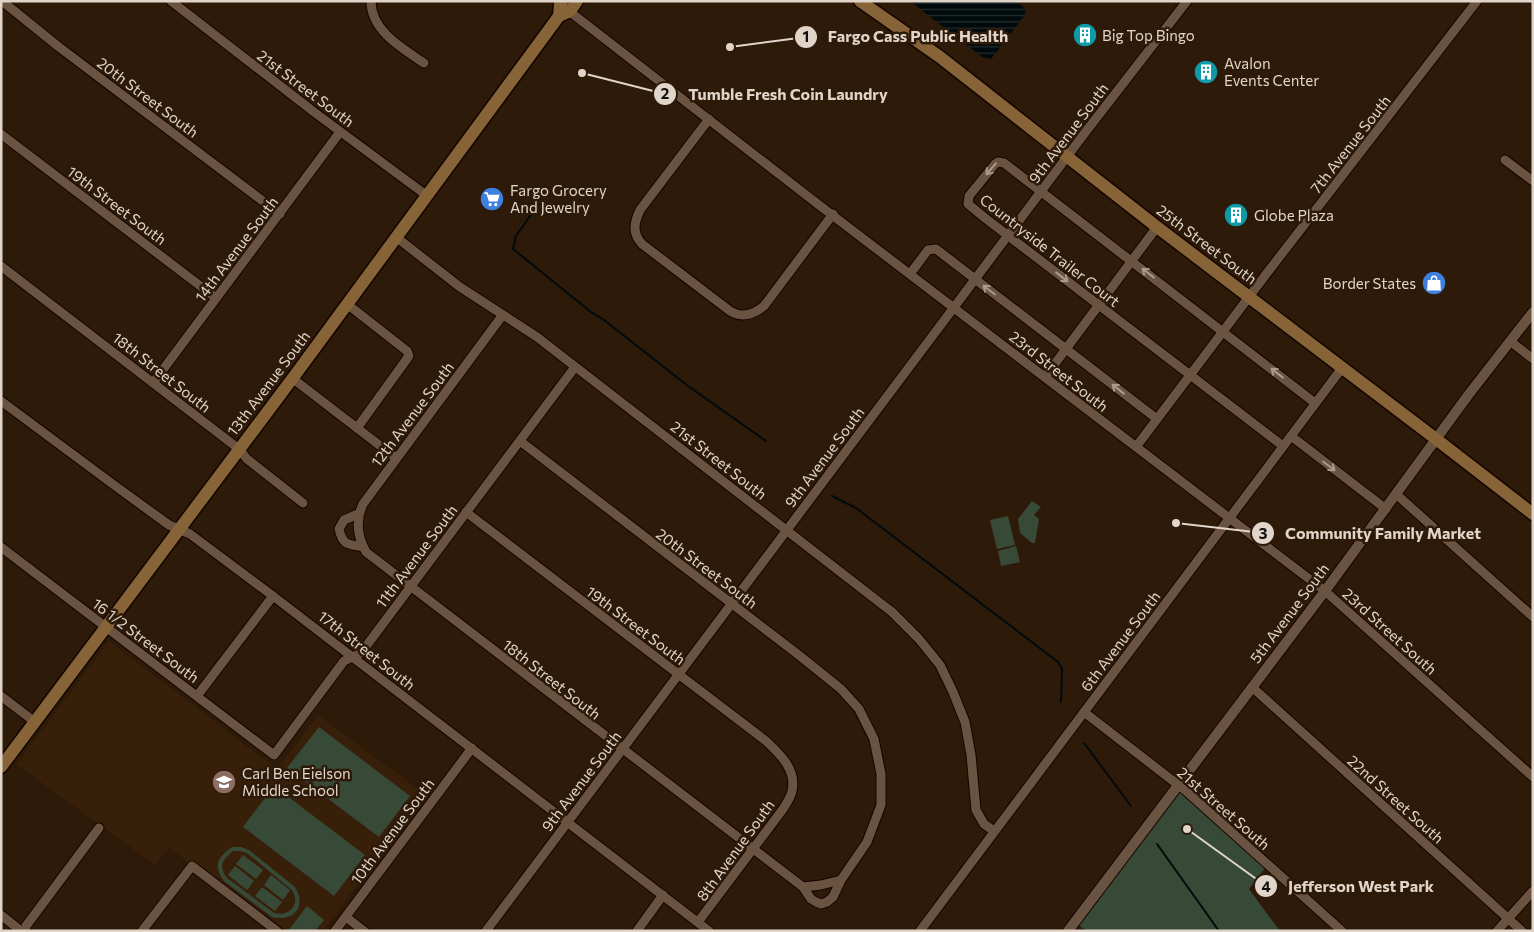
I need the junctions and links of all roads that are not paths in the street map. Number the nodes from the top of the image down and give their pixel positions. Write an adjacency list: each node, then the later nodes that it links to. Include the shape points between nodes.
1 (2, 1): 17 (street, 20th Street South)
2 (171, 1): 10 (street, 21st Street South)
3 (371, 1): 8 (street, via 375,19 382,30)
4 (860, 1): 12 (main road, 25th Street South, via 940,57)
5 (1188, 1): 12 (street, 9th Avenue South)
6 (1477, 1): 26 (street, 7th Avenue South)
7 (564, 6): 9 (street, 23rd Street South); 16 (main road, 13th Avenue South)
8 (424, 63)
9 (706, 123): 18 (street, 23rd Street South); 18 (street, via 640,210 635,223 636,234 642,244 730,312 751,314 764,306)
10 (340, 132): 16 (street, 21st Street South); 17 (street, 14th Avenue South)
11 (1, 134): 27 (street, 19th Street South)
12 (1067, 157): 15 (street, 9th Avenue South); 19 (main road, 25th Street South)
13 (1505, 160): 14 (street)
14 (1533, 181)
15 (1041, 192): 20 (street, 9th Avenue South); 20 (street, Countryside Trailer Court, one-way to 20, via 1004,162 998,162 969,196 968,204); 22 (street, Countryside Trailer Court)
16 (426, 195): 21 (main road, 13th Avenue South)
17 (280, 214): 27 (street, 14th Avenue South)
18 (833, 214): 24 (street, 23rd Street South)
19 (1157, 227): 22 (street); 26 (main road, 25th Street South)
20 (1008, 236): 25 (street, 9th Avenue South); 29 (street, Countryside Trailer Court, one-way to 29)
21 (396, 238): 28 (main road, 13th Avenue South); 32 (street, 21st Street South)
22 (1132, 261): 29 (street); 33 (street, Countryside Trailer Court, one-way to 22)
23 (1, 266): 42 (street, 18th Street South)
24 (910, 274): 25 (street, via 928,250 936,249); 30 (street, 23rd Street South)
25 (976, 280): 30 (street, 9th Avenue South); 35 (street, one-way to 25)
26 (1249, 297): 33 (street, 7th Avenue South); 38 (main road, 25th Street South)
27 (216, 298): 42 (street, 14th Avenue South)
28 (347, 304): 41 (main road, 13th Avenue South); 46 (street, via 408,351 409,356)
29 (1098, 306): 35 (street); 39 (street, Countryside Trailer Court)
30 (954, 308): 40 (street, 23rd Street South); 62 (street, 9th Avenue South)
31 (1533, 312): 34 (street, 5th Avenue South)
32 (502, 316): 37 (street, 21st Street South, via 537,337); 53 (street, 12th Avenue South)
33 (1223, 331): 39 (street, 7th Avenue South); 44 (street, Countryside Trailer Court, one-way to 33)
34 (1510, 341): 36 (street); 48 (street, 5th Avenue South)
35 (1066, 349): 40 (street); 45 (street, one-way to 35)
36 (1533, 359)
37 (576, 367): 49 (street, 11th Avenue South); 62 (street, 21st Street South)
38 (1342, 368): 44 (street, 6th Avenue South); 48 (main road, 25th Street South)
39 (1189, 375): 45 (street, 7th Avenue South); 50 (street, Countryside Trailer Court)
40 (1045, 377): 51 (street, 23rd Street South)
41 (292, 378): 46 (street); 52 (main road, 13th Avenue South)
42 (153, 383): 52 (street, 18th Street South)
43 (1, 401): 61 (street, 17th Street South, via 129,497)
44 (1315, 403): 47 (street, 6th Avenue South)
45 (1157, 419): 51 (street, 7th Avenue South)
46 (357, 428): 53 (street)
47 (1290, 436): 50 (street, 6th Avenue South); 56 (street, one-way to 56)
48 (1436, 439): 54 (street, 5th Avenue South); 59 (main road, 25th Street South)
49 (520, 441): 57 (street, 11th Avenue South); 68 (street, 20th Street South)
50 (1283, 446): 60 (street, 6th Avenue South)
51 (1136, 447): 60 (street, 23rd Street South)
52 (239, 449): 55 (street, 18th Street South); 61 (main road, 13th Avenue South)
53 (396, 458): 58 (street, 12th Avenue South)
54 (1396, 494): 56 (street, 5th Avenue South); 69 (street)
55 (303, 503)
56 (1386, 509): 66 (street, 5th Avenue South)
57 (466, 512): 65 (street, 11th Avenue South); 72 (street, 19th Street South)
58 (358, 514): 64 (street, 18th Street South, via 357,526); 64 (street, via 344,520 339,529 347,544)
59 (1533, 514)
60 (1229, 518): 66 (street, 23rd Street South); 76 (street, 6th Avenue South)
61 (179, 529): 67 (street, 17th Street South); 70 (main road, 13th Avenue South)
62 (787, 530): 68 (street, 9th Avenue South); 87 (street, 21st Street South, via 892,612 940,665 965,722 976,810 984,824)
63 (1, 547): 70 (street, 16 1/2 Street South)
64 (363, 547): 65 (street, 18th Street South)
65 (410, 587): 71 (street, 11th Avenue South, via 361,653); 79 (street, 18th Street South)
66 (1325, 591): 73 (street, 5th Avenue South); 83 (street, 23rd Street South)
67 (273, 596): 71 (street, 17th Street South); 75 (street)
68 (732, 604): 72 (street, 9th Avenue South); 89 (street, 20th Street South, via 841,690 859,709 874,740 881,774 881,805 867,842)
69 (1533, 617)
70 (106, 626): 75 (street, 16 1/2 Street South); 77 (main road, 13th Avenue South)
71 (353, 657): 78 (street, 17th Street South); 80 (street, 11th Avenue South, via 344,661)
72 (679, 675): 79 (street, 9th Avenue South); 81 (street, 19th Street South, via 766,741)
73 (1252, 687): 84 (street, 5th Avenue South); 95 (street, 22nd Street South)
74 (1, 696): 77 (street)
75 (197, 696): 80 (street, 16 1/2 Street South)
76 (1084, 712): 84 (street, 21st Street South); 87 (street, 6th Avenue South)
77 (35, 722): 82 (main road, 13th Avenue South)
78 (472, 748): 85 (street, 17th Street South); 94 (street, 10th Avenue South)
79 (622, 749): 85 (street, 9th Avenue South); 88 (street, 18th Street South)
80 (274, 754)
81 (787, 764): 88 (street, 8th Avenue South, via 792,776 792,791)
82 (1, 767)
83 (1533, 778)
84 (1178, 785): 106 (street, 5th Avenue South); 107 (street, 21st Street South)
85 (569, 822): 92 (street, 17th Street South); 102 (street, 9th Avenue South)
86 (99, 828): 97 (street)
87 (994, 831): 105 (street, 6th Avenue South)
88 (753, 850): 90 (street, 18th Street South); 96 (street, 8th Avenue South)
89 (840, 880): 90 (street); 90 (street, 18th Street South, via 833,897 821,904 811,899)
90 (802, 887)
91 (1533, 891): 95 (street)
92 (663, 896): 96 (street, 17th Street South); 103 (street)
93 (1, 915): 97 (street)
94 (346, 917): 100 (street, 10th Avenue South); 101 (street)
95 (1509, 918): 108 (street); 109 (street, 22nd Street South)
96 (698, 922): 104 (street, 17th Street South)
97 (23, 931)
98 (142, 931): 99 (street, via 192,866)
99 (277, 931)
100 (335, 931)
101 (364, 931)
102 (486, 931)
103 (637, 931)
104 (709, 931)
105 (920, 931)
106 (1068, 931)
107 (1342, 931)
108 (1497, 931)
109 (1522, 931)

